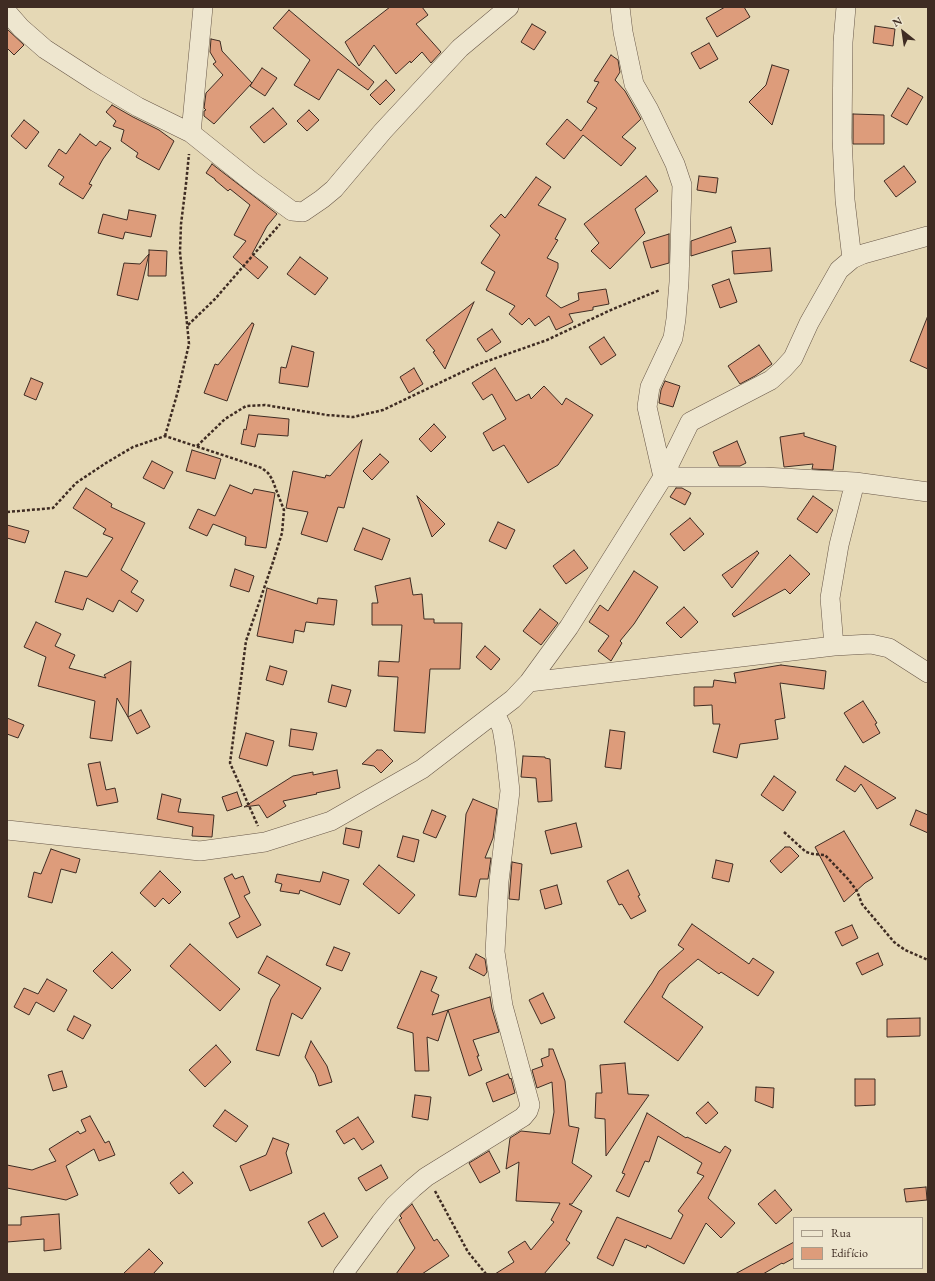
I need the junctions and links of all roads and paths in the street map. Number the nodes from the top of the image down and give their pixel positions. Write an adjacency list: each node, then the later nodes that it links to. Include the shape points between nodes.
1 (203, 7): 6 (street)
2 (509, 7): 7 (street, via 460,48 383,131 334,189 303,212)
3 (620, 7): 10 (street, via 634,84 672,157 682,185)
4 (846, 7): 9 (street, via 842,138)
5 (7, 12): 6 (street, via 45,49 138,107)
6 (191, 133): 7 (street); 11 (path, via 180,252)
7 (292, 211): 11 (path, via 216,299)
8 (928, 236): 9 (street)
9 (852, 259): 14 (street, via 839,270 809,323 793,358 764,383 690,422)
10 (680, 282): 13 (path, via 613,309 547,340 479,364 383,410 353,417 265,405 246,406 225,419); 14 (street, via 673,338 650,387 647,407)
11 (187, 326): 12 (path, via 188,344)
12 (165, 436): 13 (path); 17 (path, via 133,447 106,463 76,483 53,508)
13 (197, 446): 24 (path, via 262,468 272,479 284,510 280,540 246,641 230,763)
14 (663, 477): 15 (street, via 764,477); 20 (street, via 569,627)
15 (855, 482): 16 (street); 18 (street, via 839,545 830,598)
16 (928, 492)
17 (7, 512)
18 (834, 646): 19 (street, via 871,644 889,648); 20 (street)
19 (928, 673)
20 (529, 682): 21 (street)
21 (495, 714): 24 (street, via 422,769 331,821); 26 (street, via 502,728 510,791 495,952 503,1006 530,1105 523,1117)
22 (7, 830): 24 (street, via 200,851)
23 (784, 832): 25 (path, via 806,852 825,855 848,879 862,904 894,942)
24 (265, 842)
25 (928, 960)
26 (426, 1177): 27 (street, via 394,1206); 28 (path, via 468,1252)
27 (343, 1274)
28 (486, 1274)

